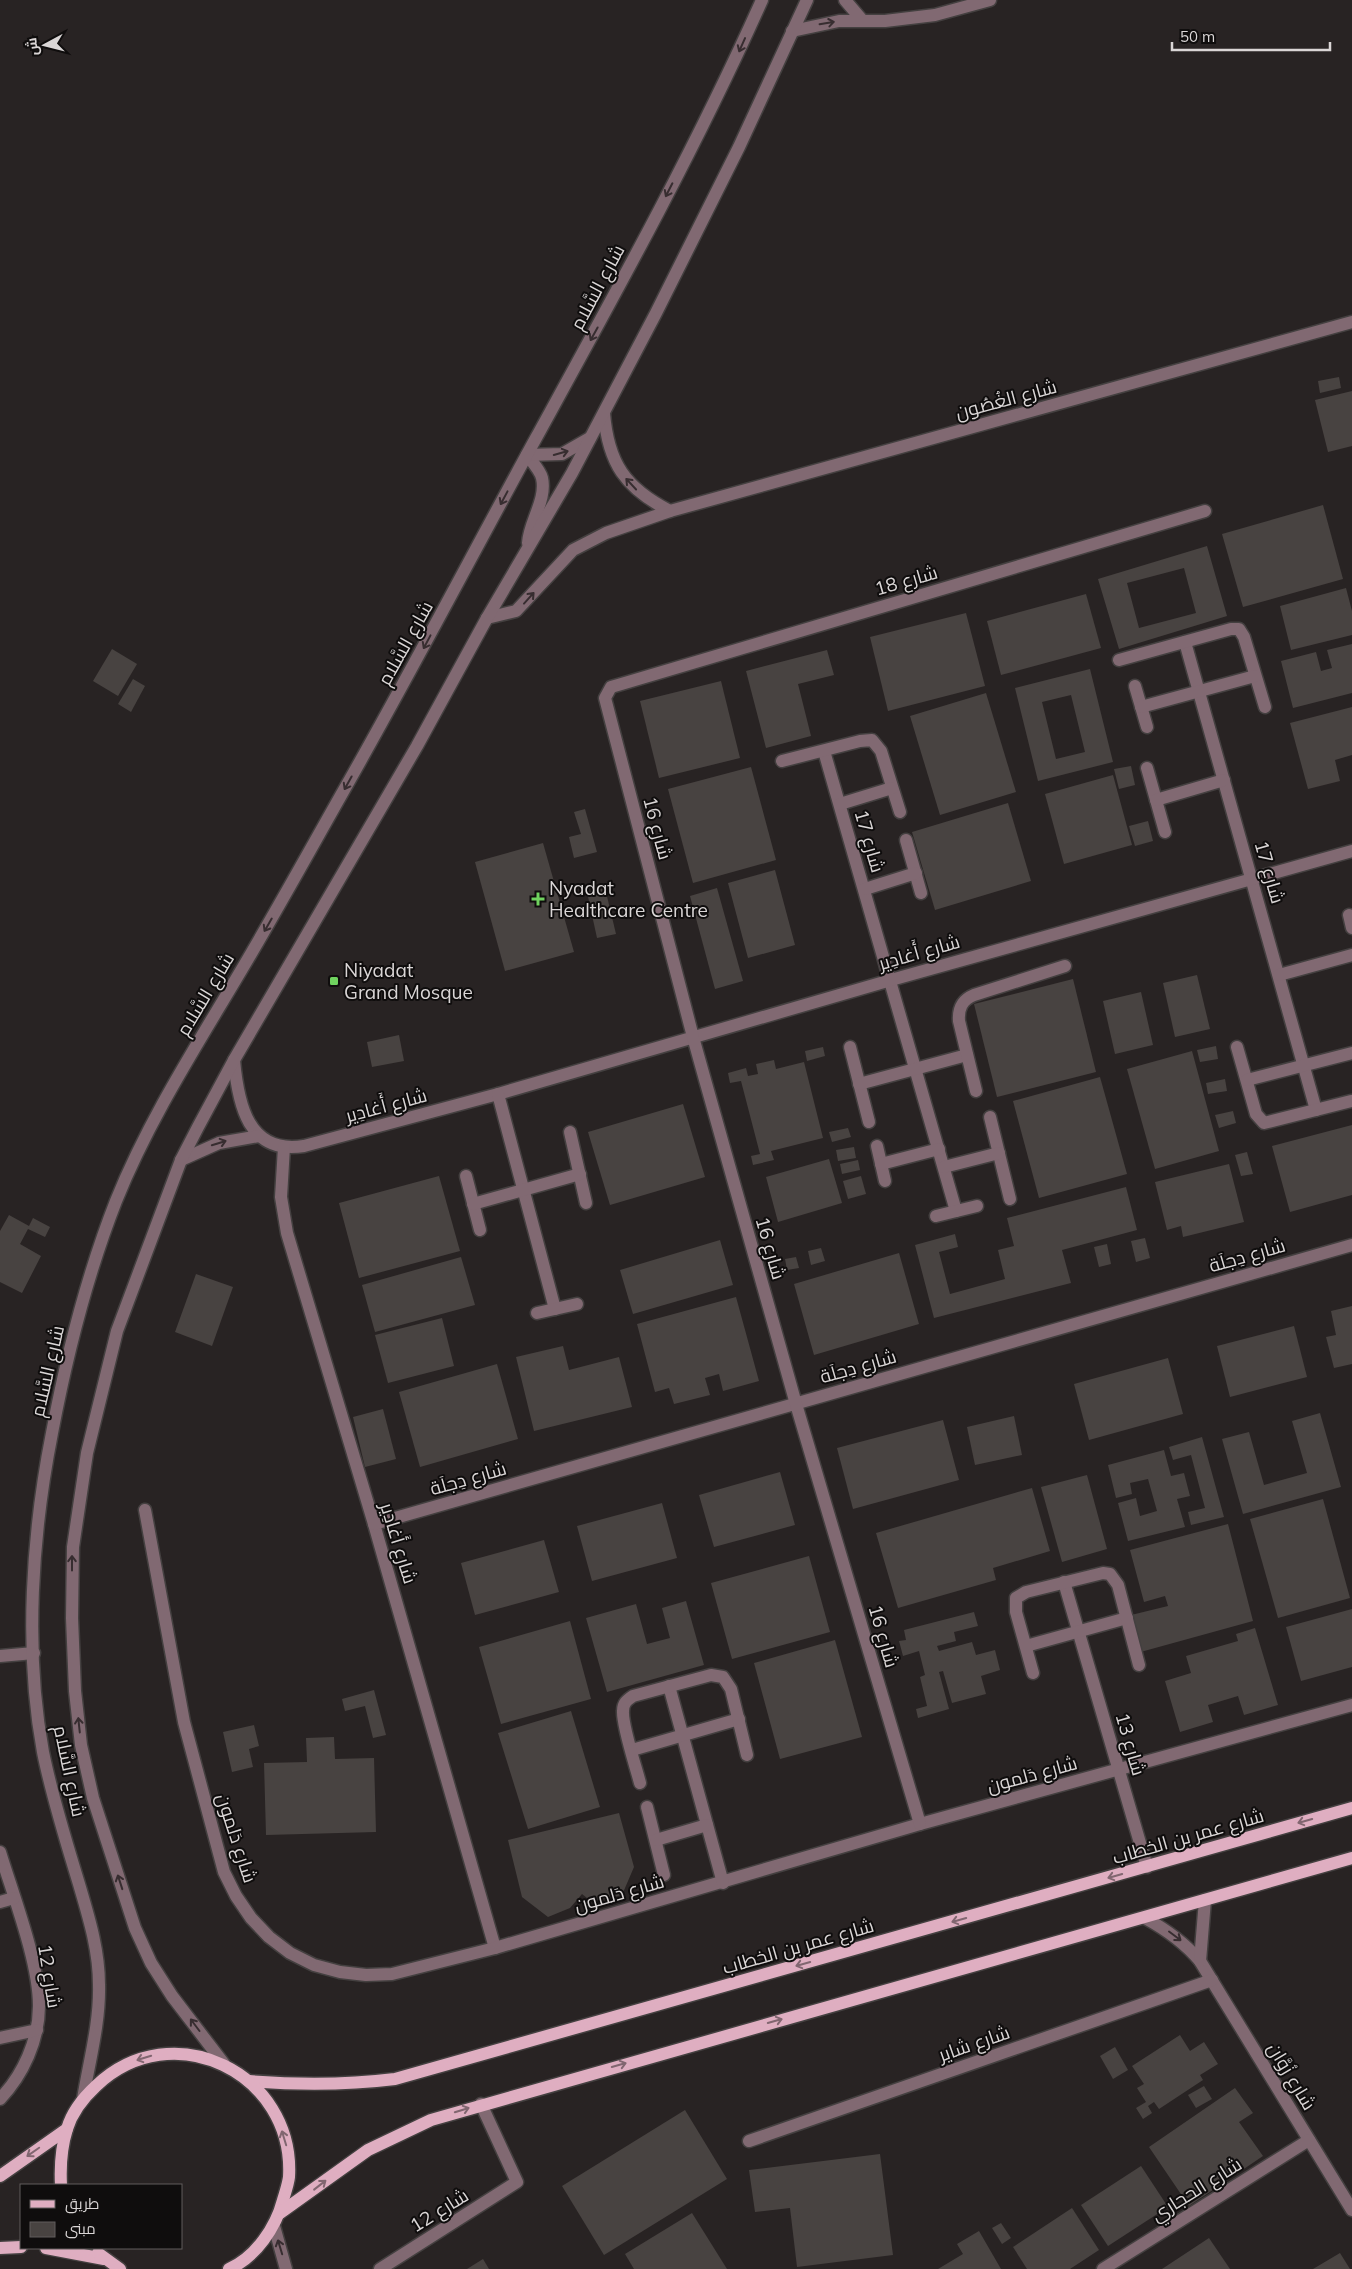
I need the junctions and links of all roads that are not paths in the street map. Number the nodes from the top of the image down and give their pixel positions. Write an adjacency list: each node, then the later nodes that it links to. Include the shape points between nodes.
1 (762, 0): 10 (street, شارع السَّلام, one-way to 10, via 718,97)
2 (807, 0): 6 (street, شارع السَّلام)
3 (845, 0): 5 (street)
4 (990, 0): 5 (street, via 935,15 885,21)
5 (862, 20): 6 (street, one-way to 5)
6 (792, 31): 8 (street, شارع السَّلام, via 734,156)
7 (1352, 322): 11 (street, شارع الغُصُون)
8 (604, 413): 9 (street, شارع السَّلام); 11 (street, one-way to 8, via 648,500 624,476 606,438)
9 (591, 437): 10 (street, one-way to 9, via 562,454); 13 (street, شارع السَّلام)
10 (527, 455): 13 (street, via 542,477 543,491 528,531); 90 (street, شارع السَّلام, one-way to 90, via 407,678 244,966 180,1072 118,1198 97,1254 77,1323 51,1434 36,1542)
11 (670, 511): 14 (street, شارع الغُصُون, one-way to 11, via 516,611 573,550 606,533)
12 (1205, 512): 18 (street, شارع 18)
13 (528, 548): 14 (street, شارع السَّلام)
14 (487, 618): 48 (street, شارع السَّلام, via 417,746)
15 (1184, 642): 16 (street); 17 (street, via 1239,629); 20 (street, شارع 17)
16 (1119, 660)
17 (1255, 676): 20 (street); 22 (street)
18 (618, 685): 43 (street, شارع 16, via 606,693 606,707)
19 (1135, 686): 21 (street)
20 (1199, 691): 21 (street); 27 (street, شارع 17)
21 (1141, 707): 23 (street)
22 (1265, 707)
23 (1147, 727)
24 (824, 750): 25 (street, شارع 17); 28 (street, شارع 17, via 872,740 881,751); 30 (street, شارع 17)
25 (782, 761)
26 (1147, 768): 29 (street)
27 (1224, 780): 29 (street); 36 (street, شارع 17)
28 (892, 788): 30 (street, شارع 17); 31 (street, شارع 17)
29 (1156, 800): 32 (street)
30 (840, 804): 37 (street, شارع 17)
31 (900, 812)
32 (1165, 832)
33 (906, 840): 35 (street, شارع 17)
34 (1352, 851): 36 (street, شارع أَغادِير)
35 (916, 873): 37 (street, شارع 17); 38 (street, شارع 17)
36 (1252, 878): 41 (street, شارع 17); 42 (street, شارع أَغادِير)
37 (865, 889): 42 (street, شارع 17)
38 (921, 893)
39 (1352, 955): 41 (street)
40 (1064, 966): 47 (street, via 967,998 958,1013)
41 (1279, 974): 49 (street, شارع 17)
42 (891, 980): 43 (street, شارع أَغادِير); 50 (street, شارع 17)
43 (692, 1037): 54 (street, شارع أَغادِير); 83 (street, شارع 16)
44 (850, 1047): 52 (street)
45 (1237, 1047): 51 (street)
46 (1352, 1053): 49 (street)
47 (967, 1055): 50 (street); 53 (street)
48 (234, 1060): 60 (street, via 237,1093); 65 (street, شارع السَّلام)
49 (1304, 1066): 51 (street); 56 (street, شارع 17)
50 (916, 1068): 52 (street); 63 (street, شارع 17)
51 (1247, 1080): 56 (street, via 1256,1114 1264,1123)
52 (859, 1084): 58 (street)
53 (976, 1091)
54 (498, 1094): 62 (street, شارع أَغادِير, via 316,1143); 71 (street)
55 (1351, 1101): 56 (street)
56 (1316, 1110)
57 (990, 1117): 64 (street)
58 (869, 1122)
59 (570, 1132): 68 (street)
60 (259, 1136): 62 (street, شارع أَغادِير); 65 (street, one-way to 60, via 219,1143)
61 (877, 1146): 66 (street)
62 (284, 1147): 85 (street, شارع أَغادِير, via 281,1197 287,1233)
63 (939, 1149): 66 (street); 67 (street, شارع 17)
64 (999, 1153): 67 (street); 72 (street)
65 (181, 1160): 121 (street, شارع السَّلام, one-way to 65, via 172,1996 151,1963 135,1928 93,1798 81,1744 75,1691 72,1548 87,1453 117,1331)
66 (881, 1164): 70 (street)
67 (944, 1167): 76 (street, شارع 17)
68 (580, 1174): 71 (street); 73 (street)
69 (466, 1176): 74 (street)
70 (885, 1181)
71 (524, 1190): 74 (street); 81 (street)
72 (1010, 1199)
73 (586, 1203)
74 (473, 1204): 78 (street)
75 (977, 1206): 76 (street)
76 (956, 1211): 77 (street)
77 (936, 1216)
78 (480, 1230)
79 (1352, 1245): 83 (street, شارع دِجلَة)
80 (577, 1304): 81 (street)
81 (555, 1309): 82 (street)
82 (537, 1313)
83 (796, 1404): 85 (street, شارع دِجلَة); 104 (street, شارع 16)
84 (145, 1510): 116 (street, شارع دَلمون, via 184,1722 224,1872 251,1918 290,1953 340,1972 392,1974)
85 (374, 1524): 116 (street, شارع أَغادِير)
86 (1064, 1582): 87 (street, via 1110,1574 1116,1578); 88 (street, شارع 13); 89 (street, via 1026,1592 1016,1598 1016,1612)
87 (1127, 1618): 88 (street); 92 (street)
88 (1078, 1631): 89 (street); 100 (street, شارع 13)
89 (1026, 1646): 93 (street)
90 (34, 1653): 91 (street); 124 (street, شارع السَّلام, via 43,1749 95,1940 98,2002)
91 (0, 1656)
92 (1139, 1665)
93 (1033, 1673)
94 (669, 1686): 96 (street, via 710,1675 723,1677 731,1689); 97 (street); 98 (street, via 633,1696 624,1705 623,1718)
95 (1352, 1705): 100 (street, شارع دَلمون)
96 (739, 1719): 97 (street); 99 (street)
97 (683, 1735): 98 (street); 105 (street)
98 (632, 1750): 101 (street)
99 (747, 1754)
100 (1119, 1771): 104 (street, شارع دَلمون); 109 (street, شارع 13)
101 (640, 1783)
102 (647, 1807): 106 (street, شارع دَلمون)
103 (1352, 1808): 109 (main road, شارع عمر بن الخطاب, one-way to 109)
104 (920, 1824): 111 (street, شارع دَلمون)
105 (707, 1825): 106 (street); 111 (street)
106 (656, 1840): 110 (street, شارع دَلمون)
107 (0, 1852): 112 (street, شارع 12)
108 (1352, 1858): 113 (main road)
109 (1147, 1867): 122 (main road, شارع عمر بن الخطاب, one-way to 122, via 395,2079 329,2084)
110 (664, 1875)
111 (723, 1883): 116 (street, شارع دَلمون)
112 (14, 1898): 114 (street); 119 (street, شارع 12, via 36,1980)
113 (1206, 1900): 115 (main road); 117 (street)
114 (0, 1902)
115 (1145, 1918): 117 (street, شارع زُوَّان, one-way to 117, via 1184,1943); 125 (main road, one-way to 115)
116 (495, 1948)
117 (1200, 1961): 118 (street, شارع زُوَّان)
118 (1212, 1980): 127 (street, شارع زُوَّان); 128 (street, شارع شاير)
119 (37, 2030): 120 (street); 123 (street, شارع 12, via 21,2072)
120 (0, 2038)
121 (224, 2064): 122 (main road); 124 (main road, one-way to 124, via 186,2053 147,2056 111,2072)
122 (249, 2081): 132 (main road, one-way to 122, via 289,2178 286,2142 273,2108)
123 (0, 2099)
124 (83, 2099): 126 (main road)
125 (481, 2104): 132 (main road, one-way to 125, via 368,2150 431,2120); 142 (street, شارع 12, via 517,2182)
126 (67, 2129): 129 (main road, one-way to 129); 130 (main road, via 60,2157)
127 (1309, 2140): 131 (street, شارع زُوَّان); 143 (street, شارع الحجاري)
128 (749, 2141)
129 (0, 2176)
130 (61, 2184)
131 (1352, 2210)
132 (280, 2213): 133 (main road)
133 (274, 2226): 140 (main road, via 256,2249); 141 (street, one-way to 133)
134 (20, 2247): 135 (main road)
135 (0, 2248)
136 (51, 2249): 138 (main road)
137 (94, 2249): 138 (main road)
138 (104, 2259): 139 (main road)
139 (120, 2269)
140 (229, 2269)
141 (286, 2269)
142 (380, 2269)
143 (1103, 2269)

